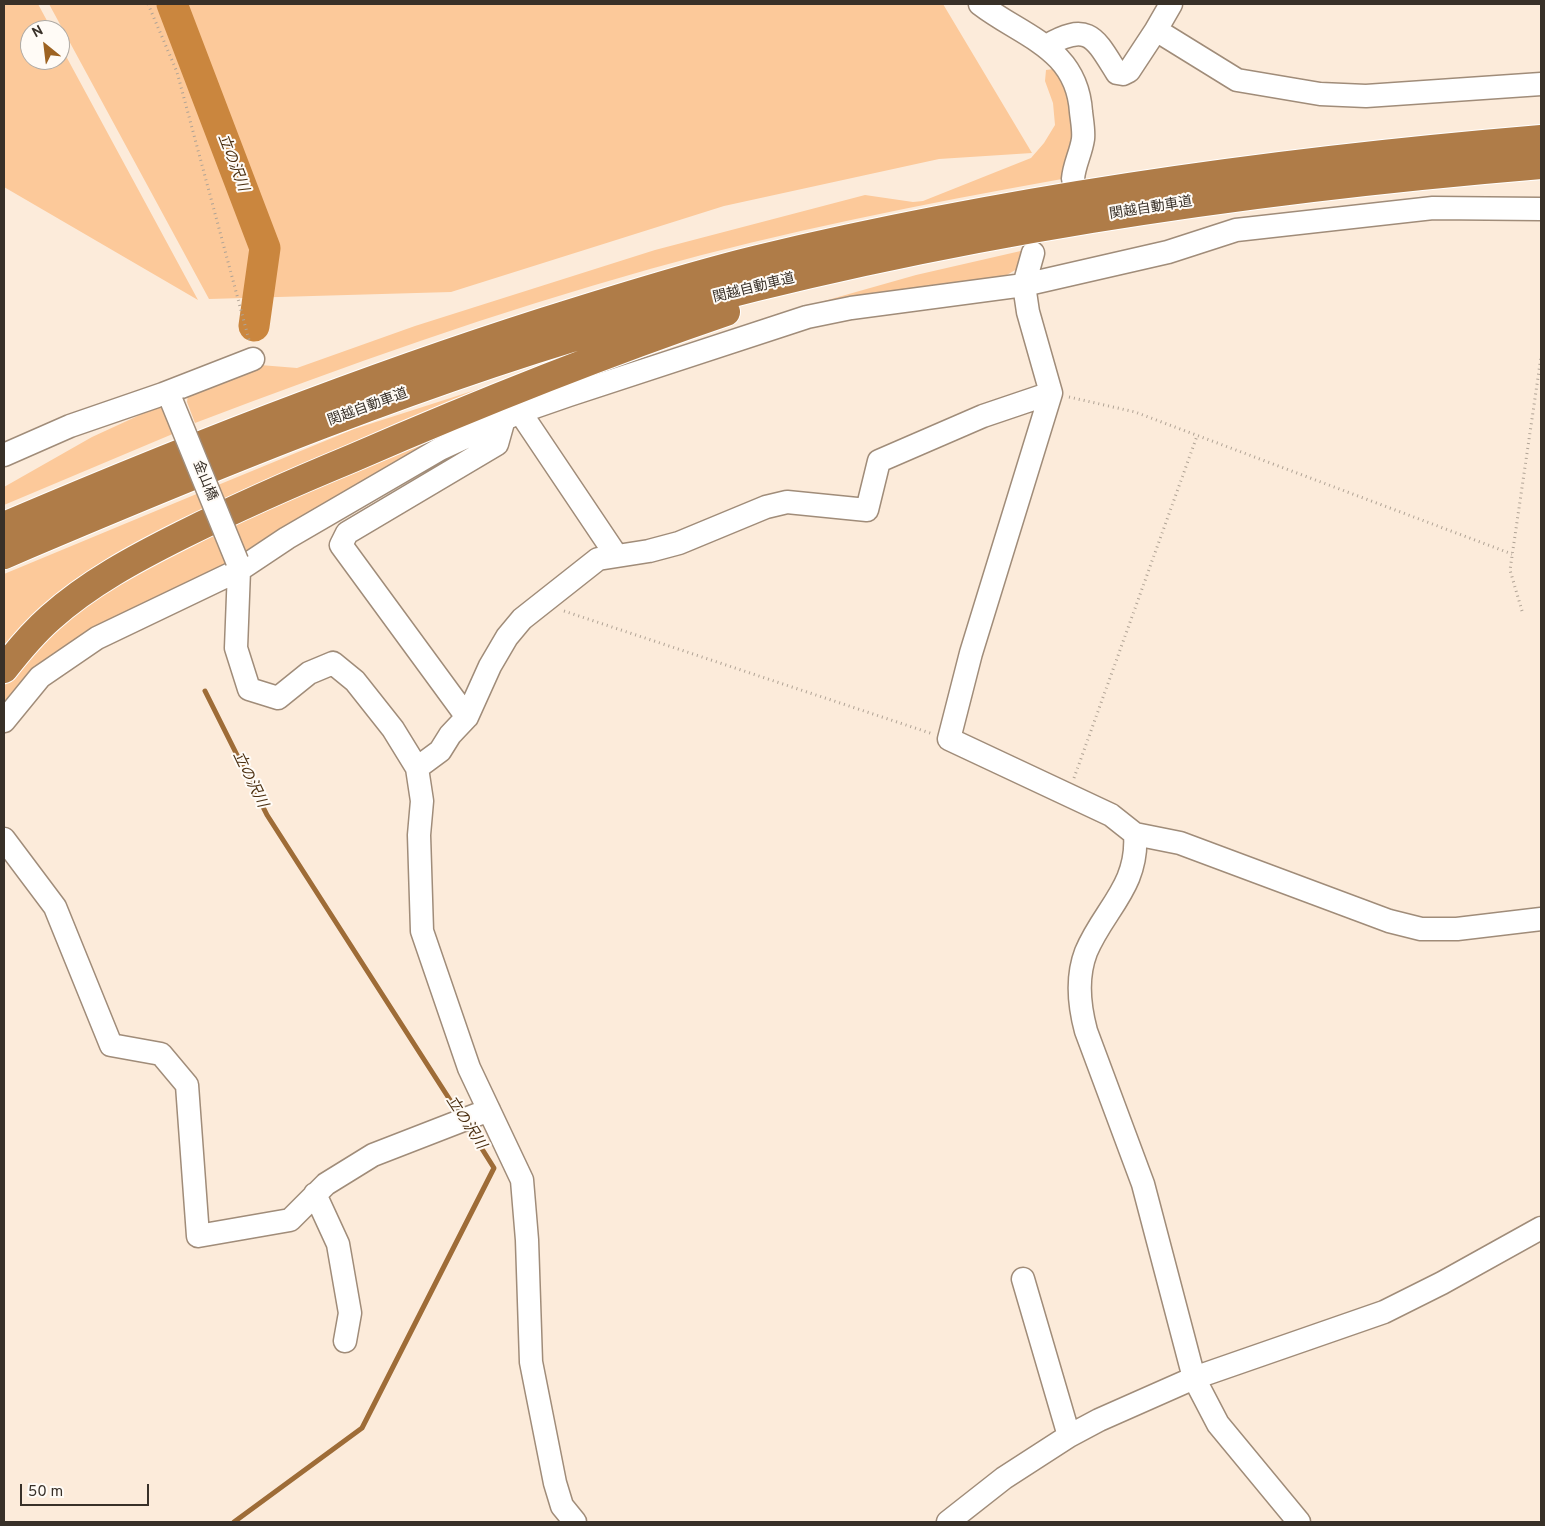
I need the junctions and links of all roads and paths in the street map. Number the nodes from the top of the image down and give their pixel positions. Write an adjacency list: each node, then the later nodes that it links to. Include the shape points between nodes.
1 (148, 4): 15 (path, via 177,72)
2 (980, 4): 5 (street)
3 (1171, 4): 4 (street)
4 (1156, 30): 5 (street, via 1123,74 1117,73 1094,39 1082,34 1071,34); 6 (street, via 1237,80 1320,94 1366,96)
5 (1046, 46): 9 (street, via 1076,81 1081,102 1083,138)
6 (1541, 84)
7 (1541, 139): 21 (highway, 関越自動車道, via 1206,174 979,211 755,260 504,334 370,380 114,479)
8 (1541, 165): 11 (highway, 関越自動車道, via 1208,200)
9 (1073, 180)
10 (1541, 209): 13 (street, via 1433,208 1236,230 1168,252)
11 (979, 238): 23 (highway, 関越自動車道, via 749,289 647,316 516,357 386,400); 28 (highway, via 800,288 661,335 481,404 307,477 196,528 118,570 51,617)
12 (1033, 253): 13 (street)
13 (1024, 285): 16 (street, via 1028,312); 18 (street, via 807,317)
14 (1541, 357): 22 (path)
15 (253, 359): 17 (street)
16 (1051, 393): 19 (path, via 1135,412); 24 (street, via 983,416 879,460 867,510 787,502 766,507 679,543); 31 (street, via 971,653)
17 (167, 398): 20 (street, via 70,426); 25 (street, 金山橋, bridge)
18 (512, 416): 24 (street); 25 (street, via 440,449); 29 (street, via 497,444 347,534 341,545)
19 (1198, 436): 22 (path); 33 (path)
20 (4, 455)
21 (4, 526)
22 (1512, 554): 27 (path, via 1510,570)
23 (4, 555)
24 (616, 555): 26 (street, via 598,559)
25 (238, 565): 30 (street, via 97,638 40,677); 32 (street, via 236,648 249,688 278,698 309,673 333,663 355,681)
26 (554, 592): 29 (street, via 506,637); 31 (path, via 559,610)
27 (1522, 611)
28 (4, 669)
29 (467, 717): 32 (street, via 440,751)
30 (4, 721)
31 (949, 739): 33 (street)
32 (417, 768): 37 (street, via 422,801 419,835 422,931 469,1068)
33 (1068, 795): 34 (street, via 1111,815)
34 (1135, 834): 36 (street, via 1180,843 1389,921 1422,929 1457,929); 42 (street, via 1135,860 1130,875 1085,954 1080,974 1080,1006 1086,1031 1143,1184)
35 (4, 839): 38 (street, via 55,907 111,1045 161,1054 187,1085 198,1236 290,1220)
36 (1541, 918)
37 (489, 1110): 38 (street, via 373,1155 326,1184); 44 (street, via 522,1180 531,1362 562,1506)
38 (316, 1194): 41 (street, via 338,1244 350,1313)
39 (1541, 1228): 42 (street, via 1384,1312)
40 (1023, 1279): 43 (street)
41 (345, 1341)
42 (1194, 1378): 43 (street); 46 (street, via 1218,1424)
43 (1069, 1436): 45 (street, via 1004,1478)
44 (575, 1522)
45 (948, 1522)
46 (1299, 1522)

